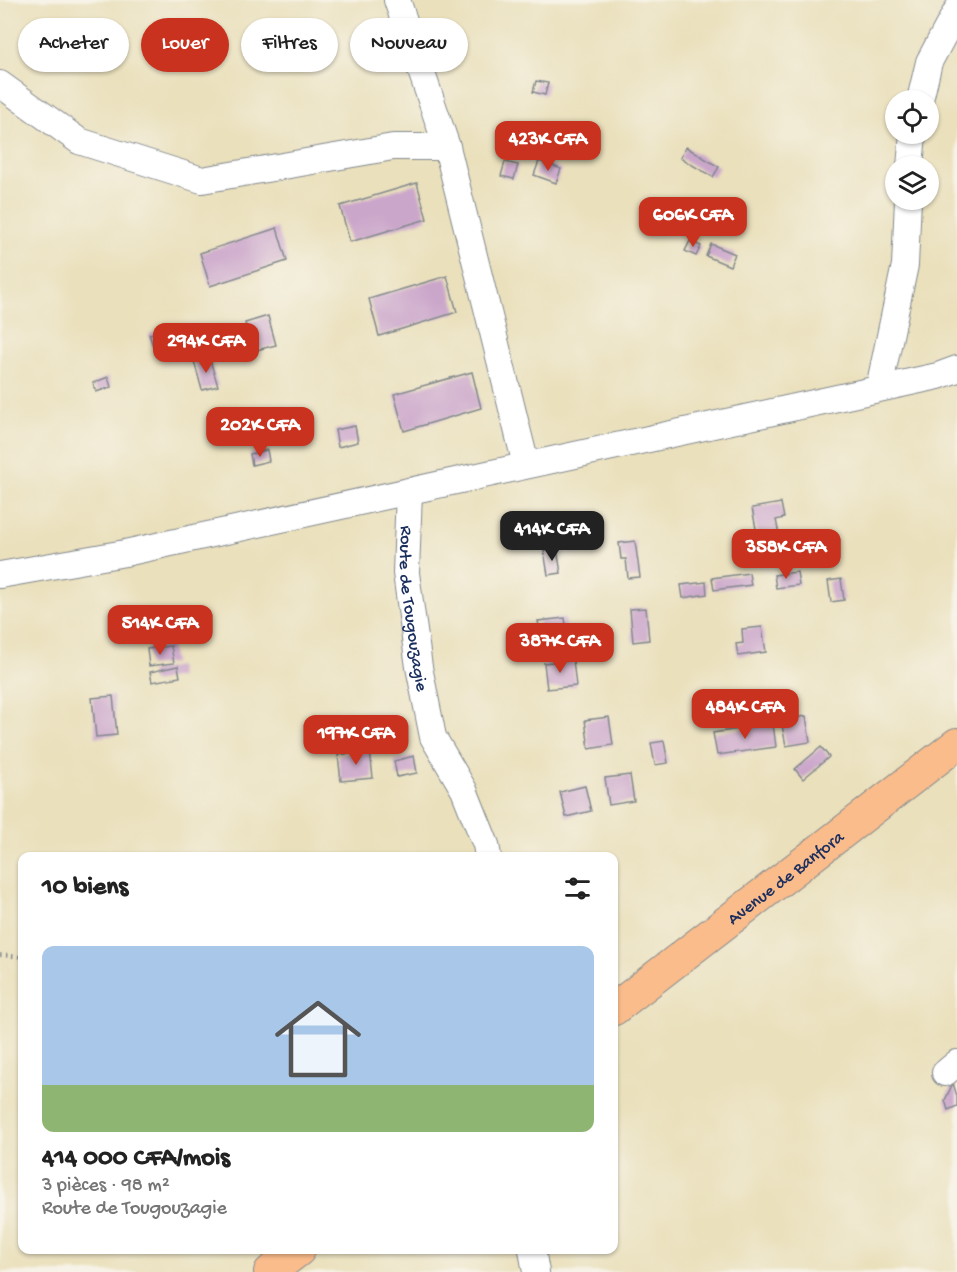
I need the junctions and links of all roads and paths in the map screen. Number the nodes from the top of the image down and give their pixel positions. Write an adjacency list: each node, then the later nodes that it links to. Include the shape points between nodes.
1 (397, 0): 5 (street)
2 (957, 10): 4 (street, via 929,62)
3 (0, 84): 5 (street, via 79,141 202,180 393,147)
4 (922, 90)
5 (447, 147): 9 (street)
6 (908, 210): 8 (street, via 905,265)
7 (957, 369): 8 (street)
8 (879, 388): 9 (street)
9 (526, 465): 10 (street)
10 (409, 491): 11 (street, via 125,553); 13 (street, Route de Tougouzagie, via 406,573 433,737 464,790)
11 (0, 574)
12 (957, 744): 16 (main road, Avenue de Banfora)
13 (487, 852)
14 (0, 955): 15 (path)
15 (18, 957)
16 (618, 1006)
17 (294, 1254): 19 (main road)
18 (533, 1254): 20 (street)
19 (270, 1272)
20 (536, 1272)

